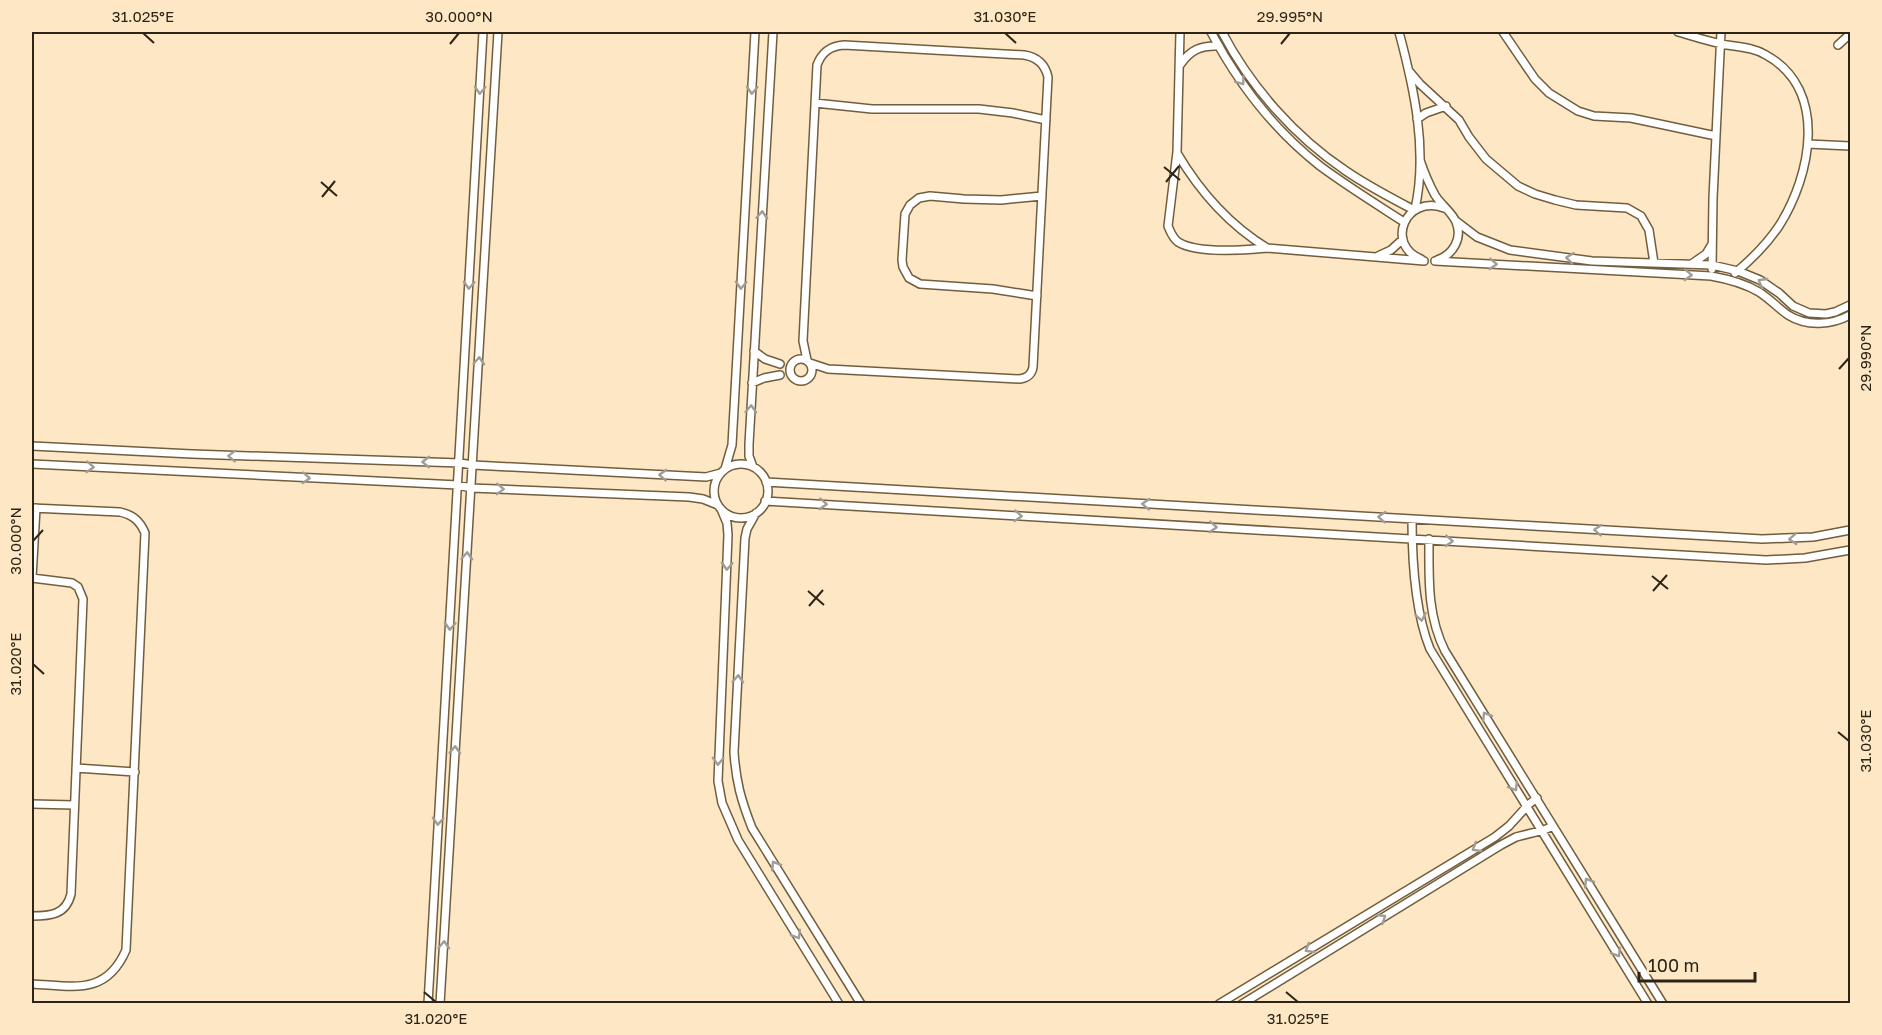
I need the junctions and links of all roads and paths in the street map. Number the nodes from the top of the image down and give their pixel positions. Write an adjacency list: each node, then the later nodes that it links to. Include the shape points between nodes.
1 (483, 32): 62 (street, one-way to 62)
2 (498, 32): 64 (street, one-way to 2)
3 (755, 32): 66 (street, one-way to 66, via 732,445)
4 (773, 32): 54 (street, one-way to 4)
5 (1180, 32): 16 (street)
6 (1211, 32): 15 (street)
7 (1222, 32): 27 (street, via 1272,105 1300,135)
8 (1399, 32): 17 (street)
9 (1503, 32): 22 (street, via 1535,79 1571,107 1594,116 1631,118)
10 (1678, 32): 13 (street)
11 (1721, 32): 13 (street)
12 (1851, 34): 14 (street)
13 (1720, 44): 22 (street); 23 (street, via 1755,50 1780,65 1806,107)
14 (1838, 45)
15 (1219, 46): 16 (street, via 1192,51); 28 (street, one-way to 28, via 1275,124)
16 (1180, 65): 25 (street)
17 (1409, 71): 19 (street); 20 (street)
18 (815, 104): 21 (street, via 872,109 979,109); 21 (street, via 819,60 838,45 1024,55 1038,60 1047,72); 53 (street)
19 (1446, 106): 20 (street); 41 (street, via 1486,159 1518,186 1556,200 1635,211 1649,230)
20 (1417, 119): 26 (street)
21 (1046, 120): 29 (street)
22 (1716, 136): 35 (street)
23 (1808, 144): 24 (street); 45 (street, via 1803,172 1788,210 1766,243)
24 (1851, 146)
25 (1177, 152): 36 (street, via 1220,211); 36 (street, via 1168,226 1172,236 1184,245 1214,250)
26 (1420, 160): 30 (street); 31 (street)
27 (1347, 172): 28 (street); 31 (street)
28 (1341, 181): 33 (street)
29 (1042, 196): 48 (street); 48 (street, via 991,200 919,198 905,214 902,260 909,278 920,284)
30 (1444, 208): 31 (street, via 1429,205); 32 (street)
31 (1414, 210): 33 (street)
32 (1456, 221): 39 (street, via 1457,243); 40 (street, one-way to 32, via 1510,250 1477,237)
33 (1404, 222): 34 (street)
34 (1402, 238): 37 (street); 38 (street, via 1410,253)
35 (1713, 244): 42 (street); 43 (street)
36 (1267, 248): 37 (street)
37 (1377, 257): 38 (street)
38 (1425, 261): 39 (street)
39 (1435, 261): 44 (street, one-way to 44)
40 (1592, 261): 41 (street); 44 (street)
41 (1654, 262): 42 (street)
42 (1690, 264): 43 (street)
43 (1712, 266): 45 (street); 46 (street)
44 (1591, 270): 46 (street, one-way to 46)
45 (1738, 271): 47 (street); 50 (street, one-way to 45, via 1770,286)
46 (1711, 276): 47 (street)
47 (1728, 279): 51 (street, via 1758,291)
48 (1036, 296): 57 (street, via 1033,367 1026,377)
49 (1851, 305): 50 (street, via 1826,314)
50 (1793, 306): 51 (street)
51 (1788, 315): 52 (street, via 1822,324)
52 (1851, 315)
53 (803, 341): 55 (street); 56 (street)
54 (754, 351): 56 (street, via 765,359); 60 (street)
55 (808, 362): 56 (street, via 801,359); 57 (street); 59 (street, via 813,369)
56 (788, 364): 58 (street)
57 (828, 369): 59 (street)
58 (786, 375): 59 (street, via 801,381); 60 (street)
59 (811, 375)
60 (752, 383): 65 (street, one-way to 60, via 748,450)
61 (32, 446): 62 (street, one-way to 61)
62 (460, 462): 64 (street); 68 (street)
63 (32, 464): 68 (street, one-way to 68)
64 (472, 465): 66 (street, one-way to 64, via 706,477); 69 (street)
65 (753, 467): 66 (street, via 736,464); 67 (street)
66 (723, 471): 71 (street, via 714,489)
67 (766, 482): 70 (street); 74 (street, one-way to 67)
68 (458, 485): 69 (street); 90 (street, one-way to 90)
69 (471, 488): 71 (street, one-way to 71, via 689,496); 91 (street, one-way to 69)
70 (765, 501): 73 (street); 76 (street, one-way to 76)
71 (719, 507): 73 (street, via 737,517); 92 (street, one-way to 92, via 728,535 718,772 722,803 738,840)
72 (34, 508): 79 (street); 81 (street, via 120,512 136,518 146,533)
73 (756, 513): 93 (street, one-way to 73, via 752,828 736,780 734,752 745,538)
74 (1412, 519): 75 (street, one-way to 74, via 1779,540); 76 (street)
75 (1851, 530)
76 (1412, 538): 77 (street); 85 (street, one-way to 85, via 1420,616 1430,648)
77 (1429, 539): 78 (street, one-way to 78, via 1766,560); 82 (street, one-way to 77, via 1440,641 1430,601)
78 (1851, 550)
79 (32, 578): 80 (street, via 72,583 83,599)
80 (76, 768): 81 (street); 84 (street)
81 (135, 772): 89 (street, via 126,950 120,964 110,976 96,983)
82 (1537, 798): 85 (street); 86 (street)
83 (32, 804): 84 (street)
84 (74, 805): 88 (street, via 69,901 54,915)
85 (1527, 806): 87 (street); 94 (street, one-way to 94, via 1495,837)
86 (1554, 826): 87 (street); 97 (street, one-way to 86)
87 (1541, 831): 95 (street, one-way to 87, via 1508,841); 96 (street, one-way to 96)
88 (32, 916)
89 (32, 984)
90 (428, 1004)
91 (440, 1004)
92 (839, 1004)
93 (861, 1004)
94 (1219, 1004)
95 (1242, 1004)
96 (1648, 1004)
97 (1663, 1004)

